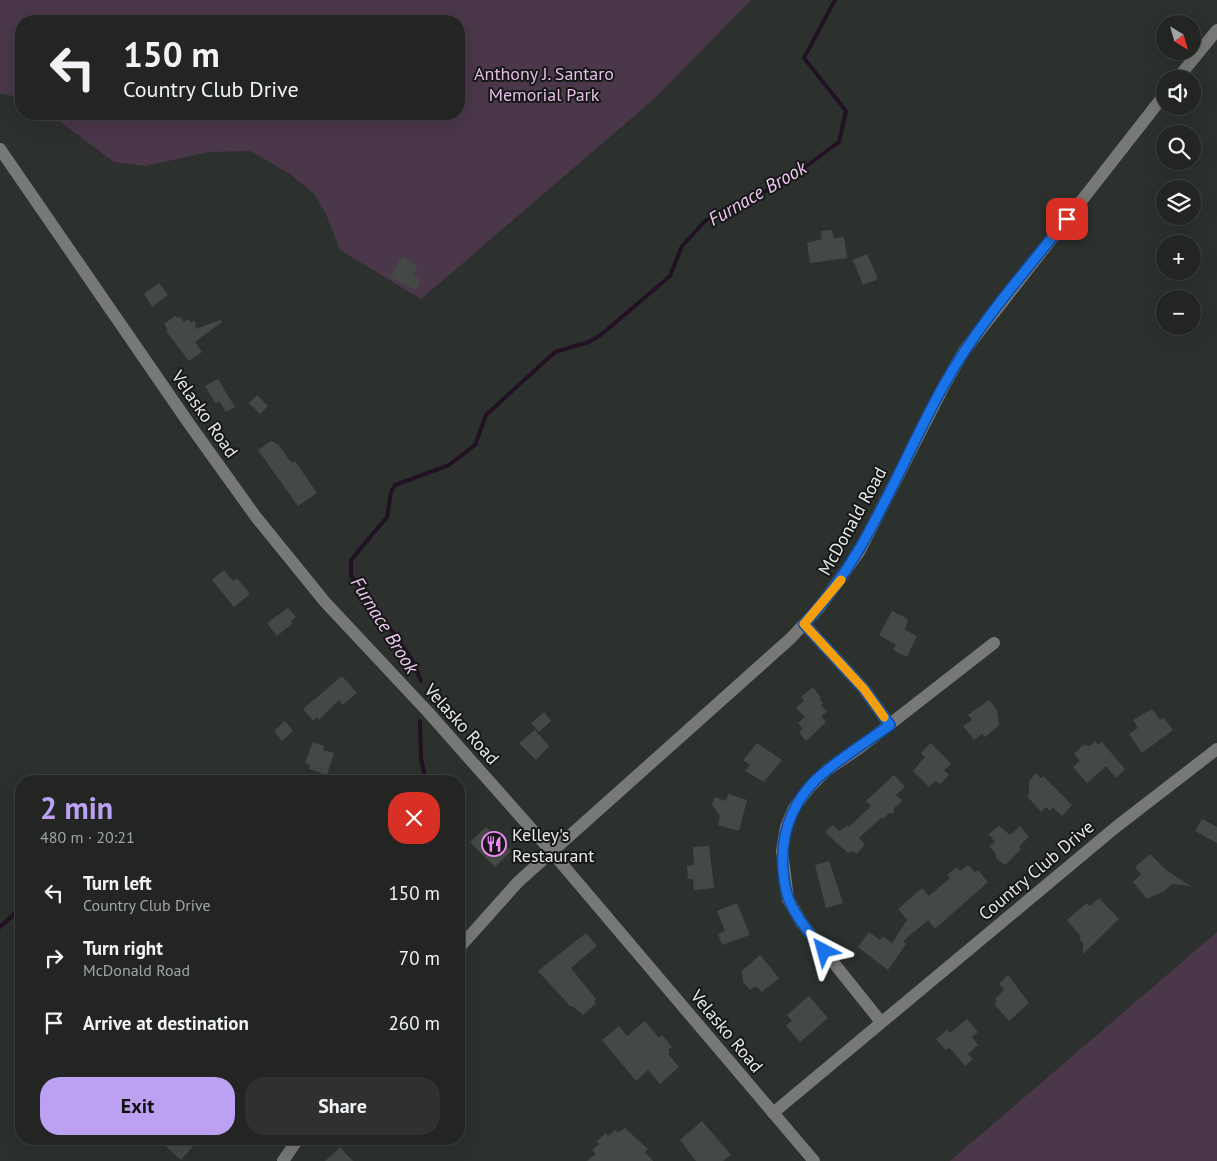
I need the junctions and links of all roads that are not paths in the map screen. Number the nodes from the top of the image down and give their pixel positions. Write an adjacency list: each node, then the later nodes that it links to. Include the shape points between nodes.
1 (1217, 30): 2 (street)
2 (1184, 70)
3 (1156, 106): 5 (street, McDonald Road, via 964,351 859,552 841,581)
4 (0, 149): 9 (street, Velasko Road, via 256,517 325,602)
5 (804, 624): 7 (street, via 864,689); 9 (street, McDonald Road)
6 (994, 643): 7 (street)
7 (890, 725): 11 (street, via 827,770 809,788 794,808 786,827 782,852 788,899 801,922)
8 (1217, 749): 11 (street, Country Club Drive, via 1116,827)
9 (551, 851): 10 (street, McDonald Road, via 518,882); 12 (street, Velasko Road)
10 (465, 941)
11 (881, 1022): 12 (street, Country Club Drive)
12 (773, 1113): 15 (street, Velasko Road)
13 (294, 1145): 14 (street)
14 (283, 1161)
15 (814, 1161)

